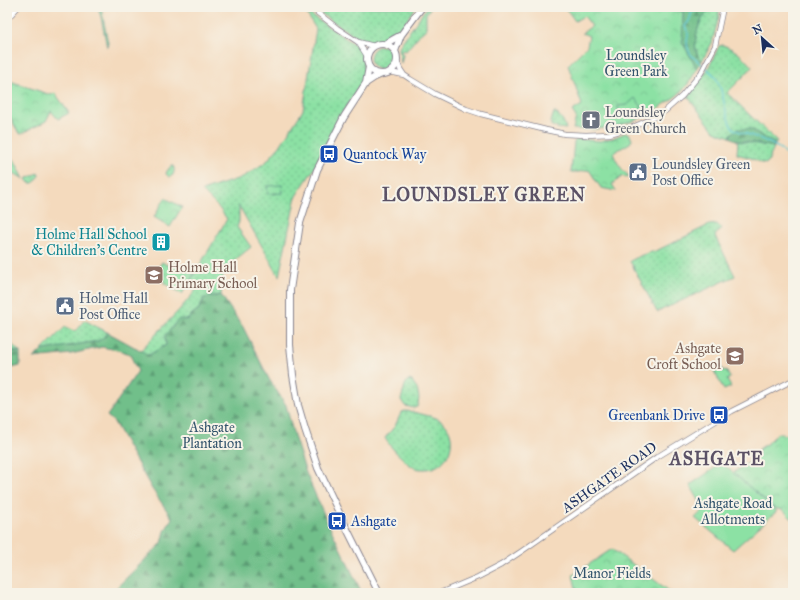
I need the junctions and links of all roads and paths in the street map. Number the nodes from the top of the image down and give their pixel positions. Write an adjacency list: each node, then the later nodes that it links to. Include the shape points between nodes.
1 (18, 7): 5 (street)
2 (310, 7): 7 (street)
3 (422, 7): 6 (main road)
4 (723, 7): 16 (street, via 716,41 704,67 682,96 651,119 609,134 565,134 481,114 435,94)
5 (7, 20)
6 (401, 35): 8 (main road); 10 (main road)
7 (358, 42): 9 (street); 11 (street)
8 (385, 44): 9 (main road); 10 (main road)
9 (374, 46): 11 (main road)
10 (395, 51): 12 (main road)
11 (367, 56): 13 (main road)
12 (397, 61): 14 (main road); 16 (street)
13 (369, 66): 15 (main road, via 373,71); 17 (main road)
14 (390, 72): 15 (main road); 16 (street)
15 (382, 74): 17 (main road)
16 (404, 75)
17 (366, 83): 19 (main road, via 344,117 317,170 300,223 290,290 290,345 298,404 313,454)
18 (793, 380): 20 (street, ASHGATE ROAD, via 732,411 657,457 501,565)
19 (379, 592)
20 (440, 593)

